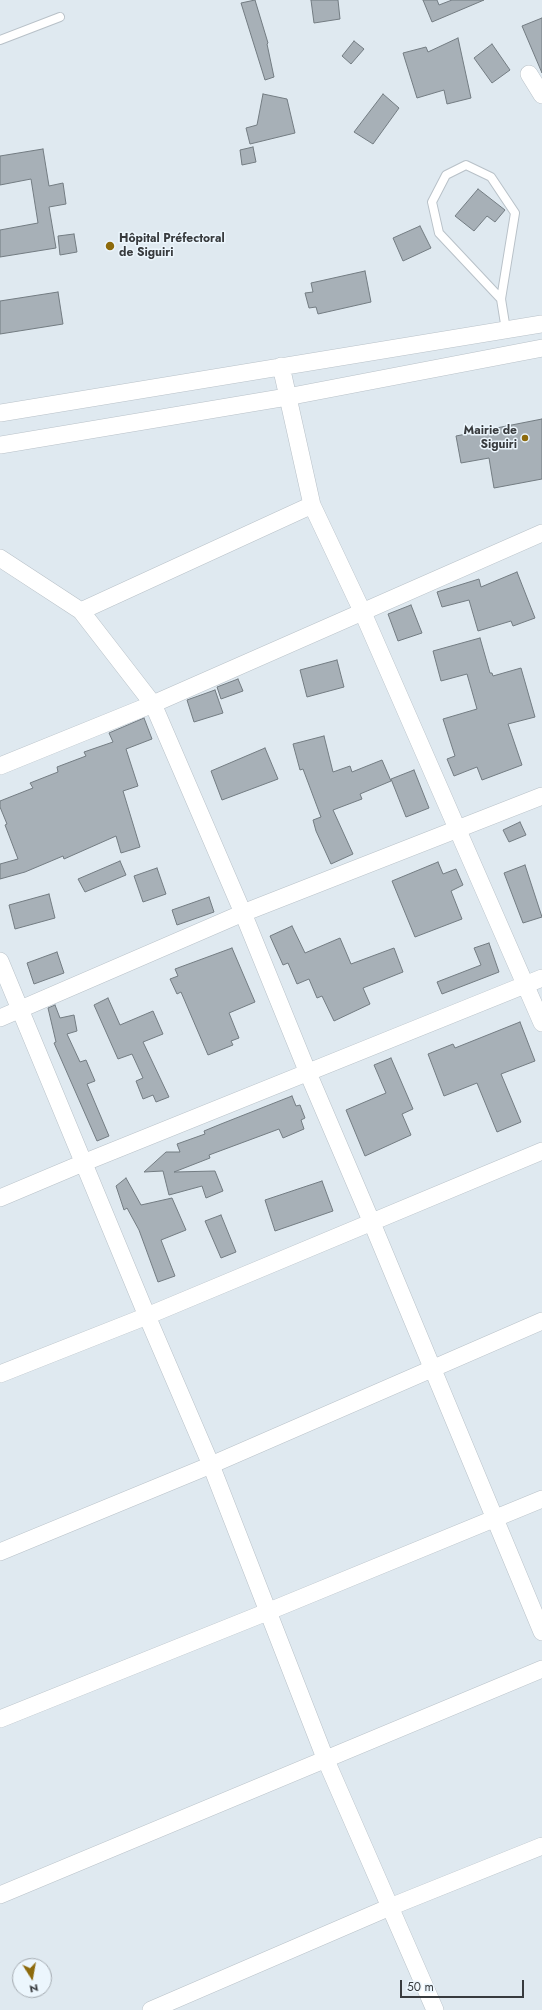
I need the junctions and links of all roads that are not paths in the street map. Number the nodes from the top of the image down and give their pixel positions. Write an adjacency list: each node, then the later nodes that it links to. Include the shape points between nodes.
1 (60, 17): 2 (lane)
2 (0, 40)
3 (529, 74): 4 (street)
4 (542, 95)
5 (501, 299): 5 (lane, via 515,213 491,177 466,165 446,174 432,202 439,233); 7 (lane)
6 (542, 324): 7 (street)
7 (506, 330): 9 (street)
8 (542, 348): 10 (street)
9 (281, 366): 10 (street); 11 (street)
10 (287, 397): 12 (street); 13 (street)
11 (0, 413)
12 (0, 445)
13 (312, 505): 16 (street); 17 (street)
14 (542, 533): 17 (street)
15 (0, 558): 16 (street)
16 (80, 610): 18 (street)
17 (363, 613): 18 (street); 21 (street)
18 (153, 704): 19 (street); 22 (street)
19 (0, 766)
20 (542, 796): 21 (street)
21 (457, 828): 22 (street); 25 (street)
22 (244, 913): 26 (street); 29 (street)
23 (0, 961): 26 (street)
24 (542, 978): 25 (street)
25 (525, 985): 28 (street); 29 (street)
26 (20, 1009): 27 (street); 31 (street)
27 (0, 1018)
28 (542, 1023)
29 (308, 1073): 31 (street); 33 (street)
30 (542, 1151): 33 (street)
31 (83, 1163): 32 (street); 34 (street)
32 (0, 1198)
33 (372, 1223): 34 (street); 36 (street)
34 (147, 1316): 37 (street); 38 (street)
35 (542, 1321): 36 (street)
36 (432, 1368): 38 (street); 40 (street)
37 (0, 1374)
38 (212, 1465): 41 (street); 42 (street)
39 (542, 1499): 40 (street)
40 (496, 1518): 42 (street); 43 (street)
41 (0, 1552)
42 (267, 1612): 45 (street); 46 (street)
43 (542, 1632)
44 (542, 1668): 46 (street)
45 (0, 1719)
46 (325, 1758): 48 (street); 49 (street)
47 (542, 1846): 49 (street)
48 (0, 1895)
49 (390, 1907): 50 (street); 52 (street)
50 (175, 2006): 51 (street)
51 (151, 2010)
52 (435, 2010)

